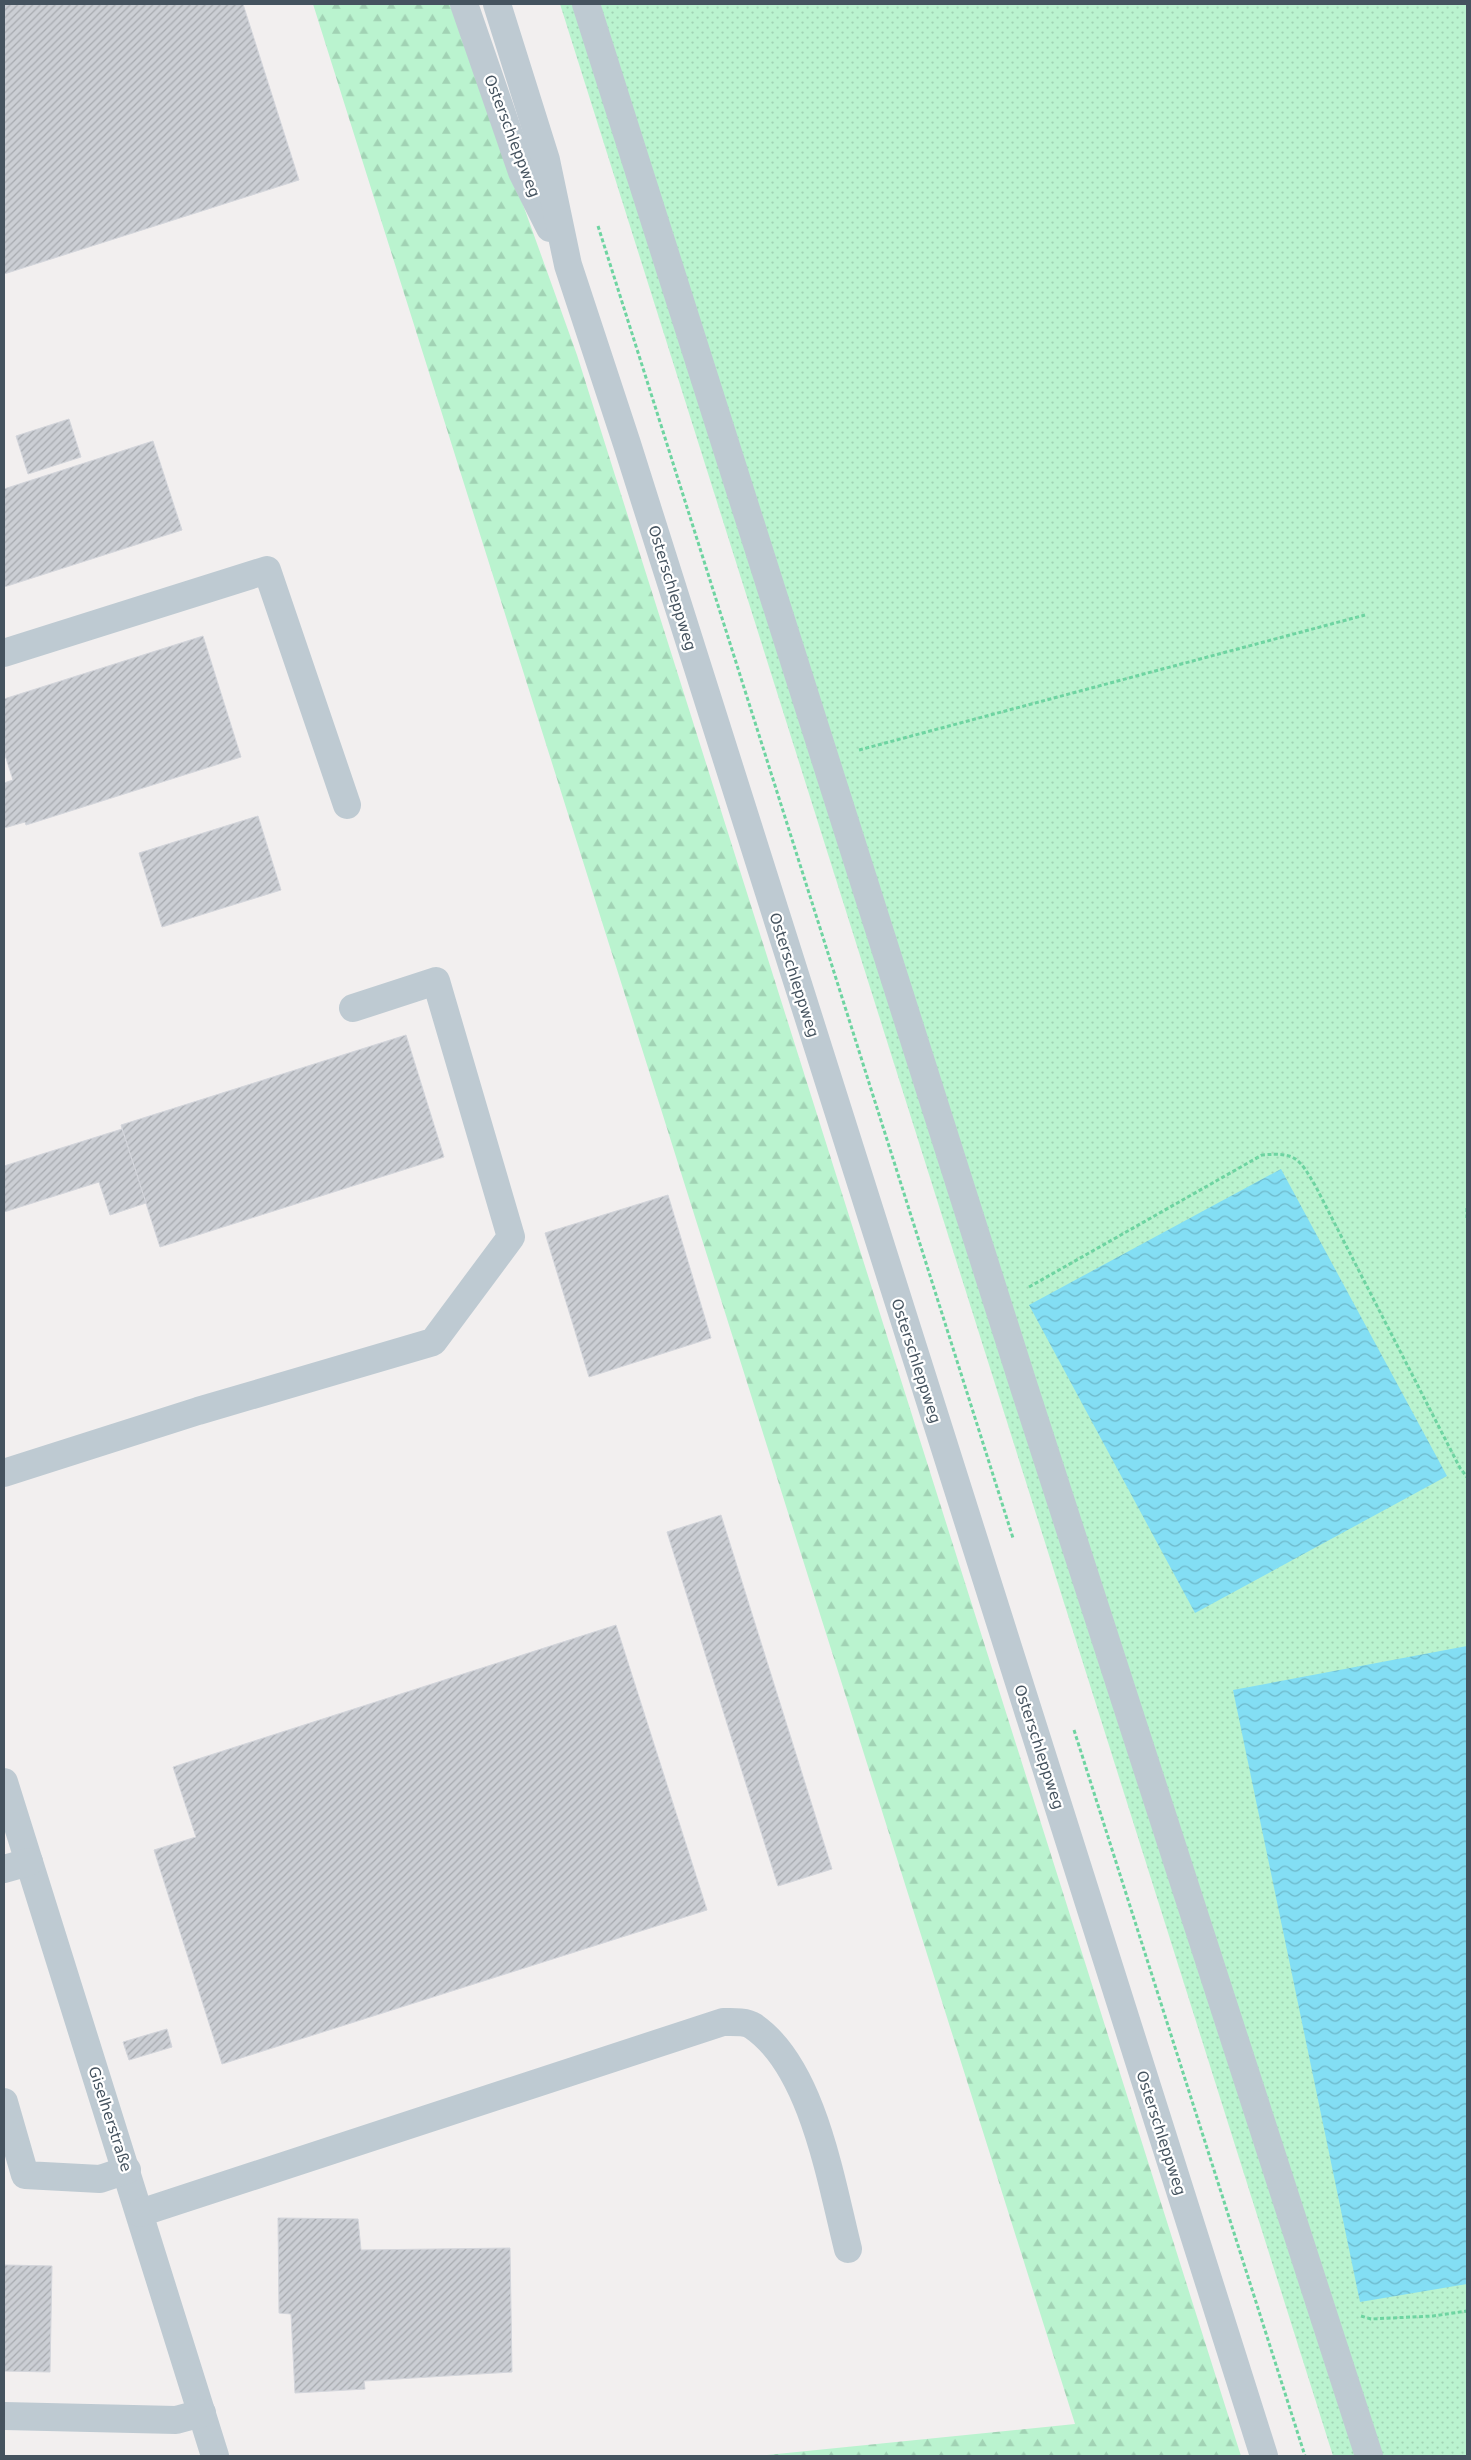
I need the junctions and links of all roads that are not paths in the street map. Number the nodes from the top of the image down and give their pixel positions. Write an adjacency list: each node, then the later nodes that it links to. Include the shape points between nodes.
1 (464, 4): 4 (street, Osterschleppweg, via 522,172)
2 (497, 4): 4 (street, Osterschleppweg, via 546,160)
3 (586, 4): 19 (street, via 998,1305)
4 (568, 265): 18 (street, Osterschleppweg)
5 (4, 652): 6 (street, via 267,570)
6 (347, 805)
7 (354, 1008): 8 (street, via 436,981 511,1237 433,1342 198,1411)
8 (4, 1473)
9 (4, 1782): 10 (street, Giselherstraße)
10 (16, 1865): 12 (street, Giselherstraße)
11 (4, 2102): 12 (street, via 26,2175 100,2179)
12 (127, 2170): 13 (street, Giselherstraße)
13 (140, 2213): 14 (street, via 723,2022 751,2024 782,2054 813,2112); 15 (street, Giselherstraße)
14 (848, 2248)
15 (202, 2413): 16 (street, via 176,2420); 17 (street, Giselherstraße)
16 (4, 2416)
17 (215, 2456)
18 (1264, 2456)
19 (1369, 2456)

